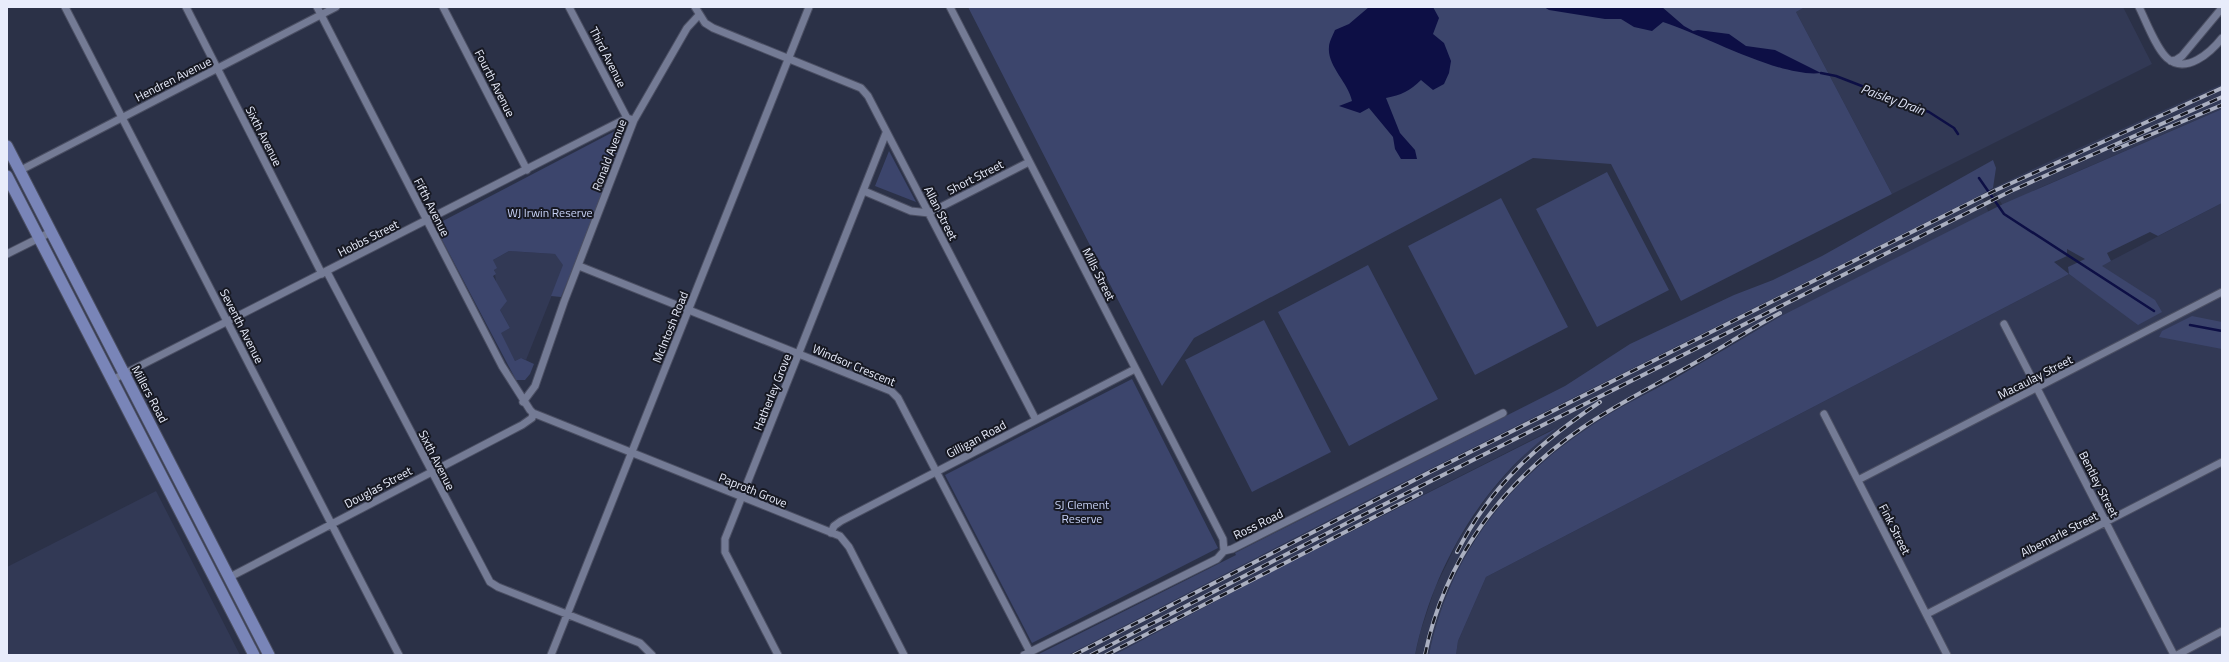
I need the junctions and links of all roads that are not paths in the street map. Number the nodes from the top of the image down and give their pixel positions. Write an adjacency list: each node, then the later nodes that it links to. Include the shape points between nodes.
1 (65, 7): 18 (street, Seventh Avenue)
2 (186, 7): 17 (street, Sixth Avenue)
3 (317, 7): 12 (street, Fifth Avenue)
4 (336, 7): 12 (street, Hendren Avenue)
5 (443, 7): 25 (street, Fourth Avenue)
6 (569, 7): 19 (street, Third Avenue)
7 (695, 7): 13 (street)
8 (808, 7): 15 (street, McIntosh Road)
9 (950, 7): 23 (street, Mills Street)
10 (2139, 7): 16 (street, via 2161,50)
11 (2222, 8): 16 (street, via 2182,56)
12 (321, 15): 17 (street, Hendren Avenue); 29 (street, Fifth Avenue)
13 (699, 15): 15 (street, Allan Street, via 712,28); 20 (street, Ronald Avenue, via 687,28)
14 (2222, 38): 16 (street, via 2208,53 2194,61 2183,64)
15 (788, 58): 21 (street, Allan Street, via 862,88); 36 (street, McIntosh Road)
16 (2171, 61)
17 (218, 68): 18 (street, Hendren Avenue); 34 (street, Sixth Avenue)
18 (122, 118): 24 (street, Hendren Avenue); 37 (street, Seventh Avenue)
19 (626, 118): 20 (street); 25 (street, Hobbs Street)
20 (634, 120): 33 (street, Ronald Avenue)
21 (886, 133): 27 (street, Hatherley Grove); 28 (street, Allan Street)
22 (7, 146): 24 (main road, Millers Road)
23 (1029, 162): 28 (street, Short Street); 40 (street, Mills Street)
24 (20, 170): 30 (main road, Millers Road)
25 (527, 170): 29 (street, Hobbs Street)
26 (7, 176): 31 (main road)
27 (864, 191): 28 (street, via 911,211); 39 (street, Hatherley Grove)
28 (929, 214): 48 (street, Allan Street)
29 (427, 221): 34 (street, Hobbs Street); 44 (street, Fifth Avenue)
30 (51, 232): 31 (street); 41 (main road, Millers Road)
31 (38, 238): 32 (street); 42 (main road)
32 (7, 254)
33 (579, 266): 36 (street, Windsor Crescent); 44 (street, Ronald Avenue, via 534,386)
34 (325, 273): 37 (street, Hobbs Street); 51 (street, Sixth Avenue)
35 (2222, 292): 43 (street, Macaulay Street)
36 (689, 310): 39 (street, Windsor Crescent); 49 (street, McIntosh Road)
37 (228, 322): 41 (street, Hobbs Street); 56 (street, Seventh Avenue)
38 (2004, 324): 43 (street, Bentley Street)
39 (799, 354): 52 (street, Windsor Crescent, via 891,391 898,398); 54 (street, Hatherley Grove)
40 (1135, 368): 48 (street, Gilligan Road); 58 (street, Mills Street, via 1223,539)
41 (125, 374): 42 (street, Hobbs Street); 59 (main road, Millers Road)
42 (112, 380): 63 (main road)
43 (2037, 388): 53 (street, Macaulay Street); 55 (street, Bentley Street)
44 (523, 402): 45 (street, Fifth Avenue)
45 (533, 413): 49 (street, Paproth Grove); 51 (street, Douglas Street, via 532,418 522,425)
46 (1503, 413): 58 (street, Ross Road, via 1246,542)
47 (1824, 414): 53 (street, Fink Street)
48 (1036, 420): 52 (street, Gilligan Road)
49 (632, 453): 54 (street, Paproth Grove); 61 (street, McIntosh Road)
50 (2222, 462): 55 (street, Albemarle Street)
51 (431, 472): 56 (street, Douglas Street); 61 (street, Sixth Avenue, via 490,582)
52 (936, 472): 57 (street, Gilligan Road, via 841,521 834,526); 64 (street, Windsor Crescent)
53 (1858, 480): 60 (street, Fink Street)
54 (742, 497): 57 (street, Paproth Grove); 69 (street, Hatherley Grove, via 725,539 725,552)
55 (2106, 522): 60 (street, Albemarle Street); 72 (street, Bentley Street)
56 (332, 524): 59 (street, Douglas Street); 66 (street, Seventh Avenue)
57 (831, 533): 70 (street, Paproth Grove, via 840,536 849,547)
58 (1224, 550): 64 (street, Ross Road, via 1217,559)
59 (230, 577): 65 (main road, Millers Road)
60 (1927, 614): 71 (street, Fink Street)
61 (567, 615): 67 (street, McIntosh Road); 68 (street, Sixth Avenue, via 640,643)
62 (2222, 632): 72 (street)
63 (252, 653)
64 (1027, 654)
65 (270, 655)
66 (399, 655)
67 (551, 655)
68 (652, 655)
69 (778, 655)
70 (904, 655)
71 (1948, 655)
72 (2175, 655)

